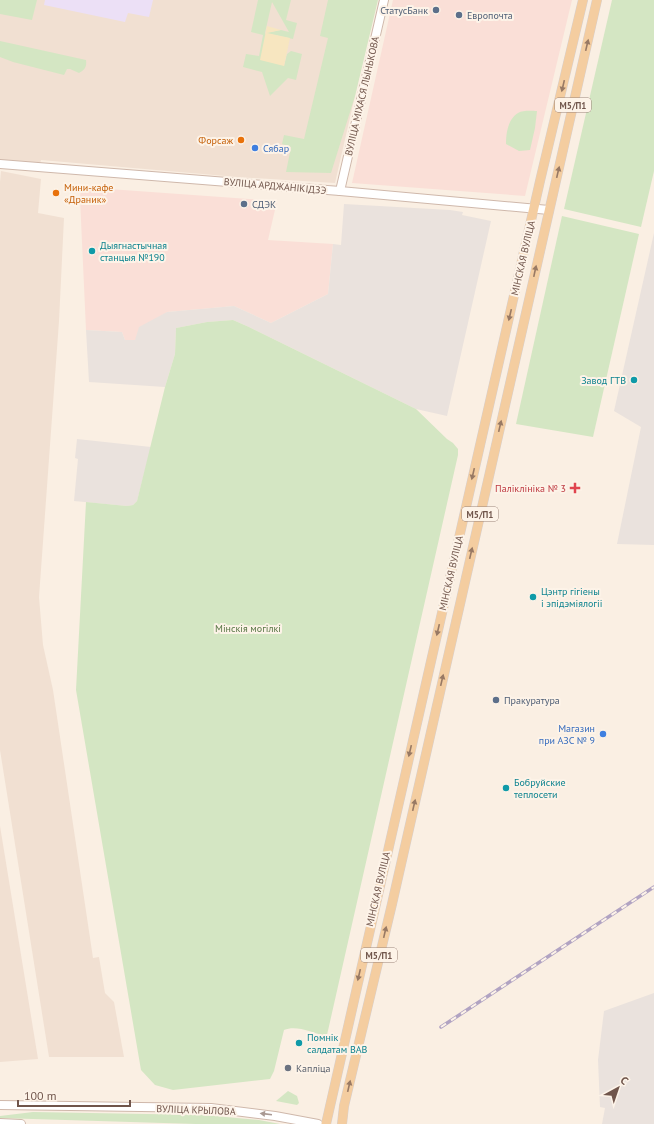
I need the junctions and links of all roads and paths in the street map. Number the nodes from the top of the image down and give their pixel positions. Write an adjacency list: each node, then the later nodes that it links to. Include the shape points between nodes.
1 (384, 0): 5 (main road, ВУЛІЦА МІХАСЯ ЛЫНЬКОВА)
2 (583, 0): 6 (main road, МІНСКАЯ ВУЛІЦА / М5/П1, one-way to 6)
3 (597, 0): 7 (main road, МІНСКАЯ ВУЛІЦА / М5/П1, one-way to 3)
4 (0, 164): 5 (main road, ВУЛІЦА АРДЖАНІКІДЗЭ)
5 (340, 191): 6 (main road, ВУЛІЦА АРДЖАНІКІДЗЭ)
6 (534, 208): 7 (main road, ВУЛІЦА АРДЖАНІКІДЗЭ); 12 (main road, МІНСКАЯ ВУЛІЦА / М5/П1, one-way to 12)
7 (549, 210): 13 (main road, МІНСКАЯ ВУЛІЦА / М5/П1, one-way to 7, via 344,1106)
8 (0, 1105): 11 (main road, ВУЛІЦА КРЫЛОВА, one-way to 8, via 211,1108)
9 (0, 1123): 10 (main road)
10 (21, 1124)
11 (318, 1124)
12 (326, 1124)
13 (342, 1124)

